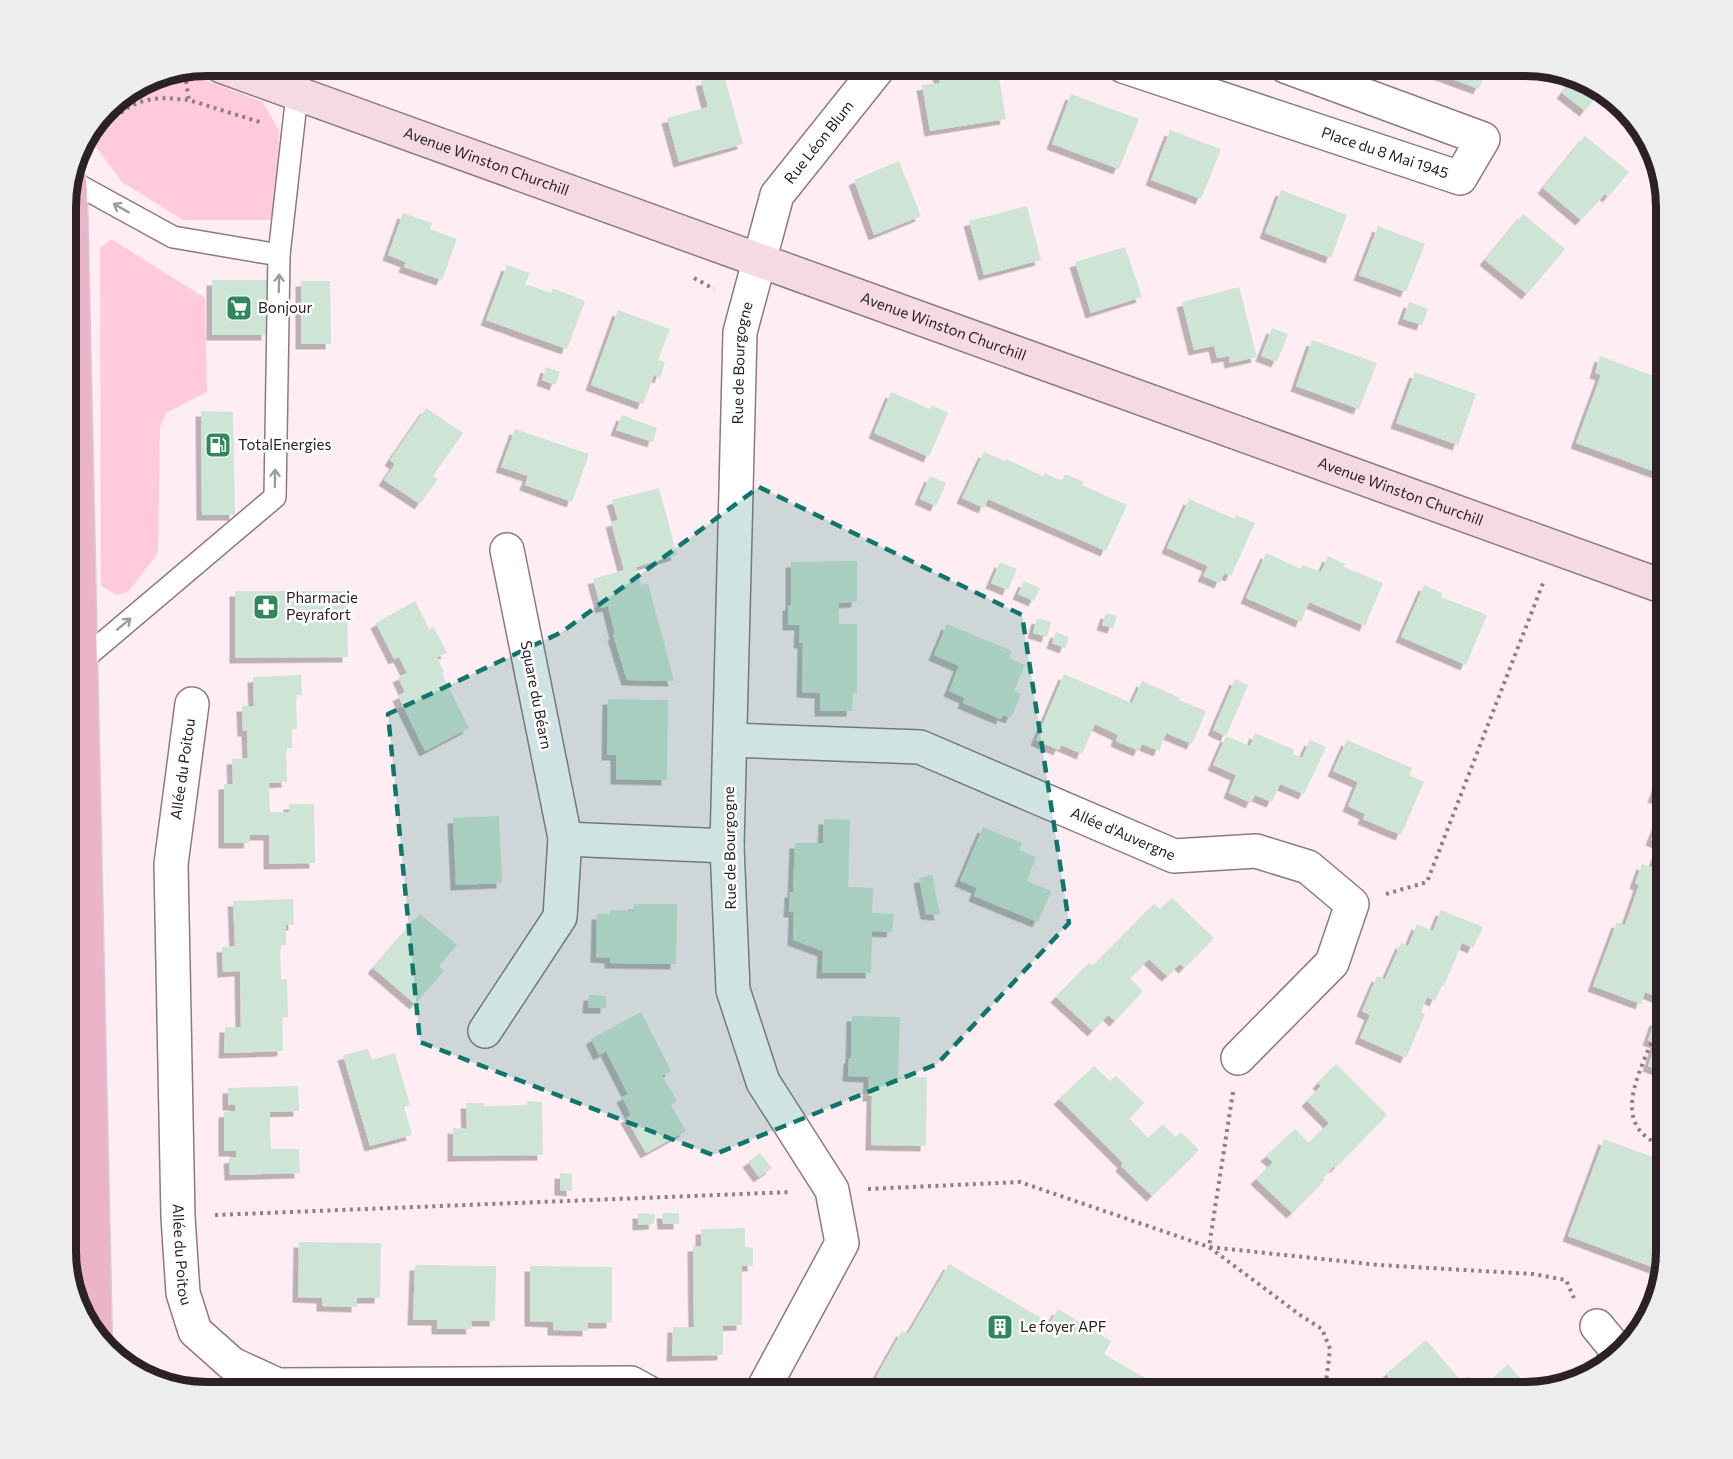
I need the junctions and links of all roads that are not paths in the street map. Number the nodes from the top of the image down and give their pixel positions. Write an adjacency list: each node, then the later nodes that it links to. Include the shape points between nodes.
1 (872, 76): 8 (street, Rue Léon Blum, via 777,195)
2 (1181, 76): 3 (street, Place du 8 Mai 1945, via 1460,178 1483,139)
3 (1313, 76)
4 (251, 77): 5 (main road, Avenue Winston Churchill)
5 (297, 94): 7 (lane); 8 (main road, Avenue Winston Churchill)
6 (79, 186): 7 (lane, one-way to 6, via 173,237)
7 (279, 255): 12 (lane, one-way to 7, via 275,497)
8 (759, 260): 11 (main road, Avenue Winston Churchill); 14 (street, Rue de Bourgogne, via 740,332)
9 (77, 502): 12 (main road)
10 (507, 550): 15 (street, Square du Béarn)
11 (1656, 584)
12 (80, 662): 19 (main road)
13 (192, 704): 23 (street, Allée du Poitou, via 171,864 183,1293 195,1331 232,1364)
14 (730, 740): 16 (street, Rue de Bourgogne); 18 (street, Allée d'Auvergne, via 920,747 1174,856 1256,851 1308,867 1352,904 1332,963)
15 (565, 839): 16 (street); 17 (street, Square du Béarn, via 560,917)
16 (727, 846): 24 (street, Rue de Bourgogne, via 733,990 764,1082 832,1190 842,1244)
17 (484, 1031)
18 (1238, 1058)
19 (80, 1244): 20 (main road)
20 (92, 1312)
21 (1597, 1326): 22 (street)
22 (1614, 1347)
23 (271, 1382)
24 (767, 1382)

